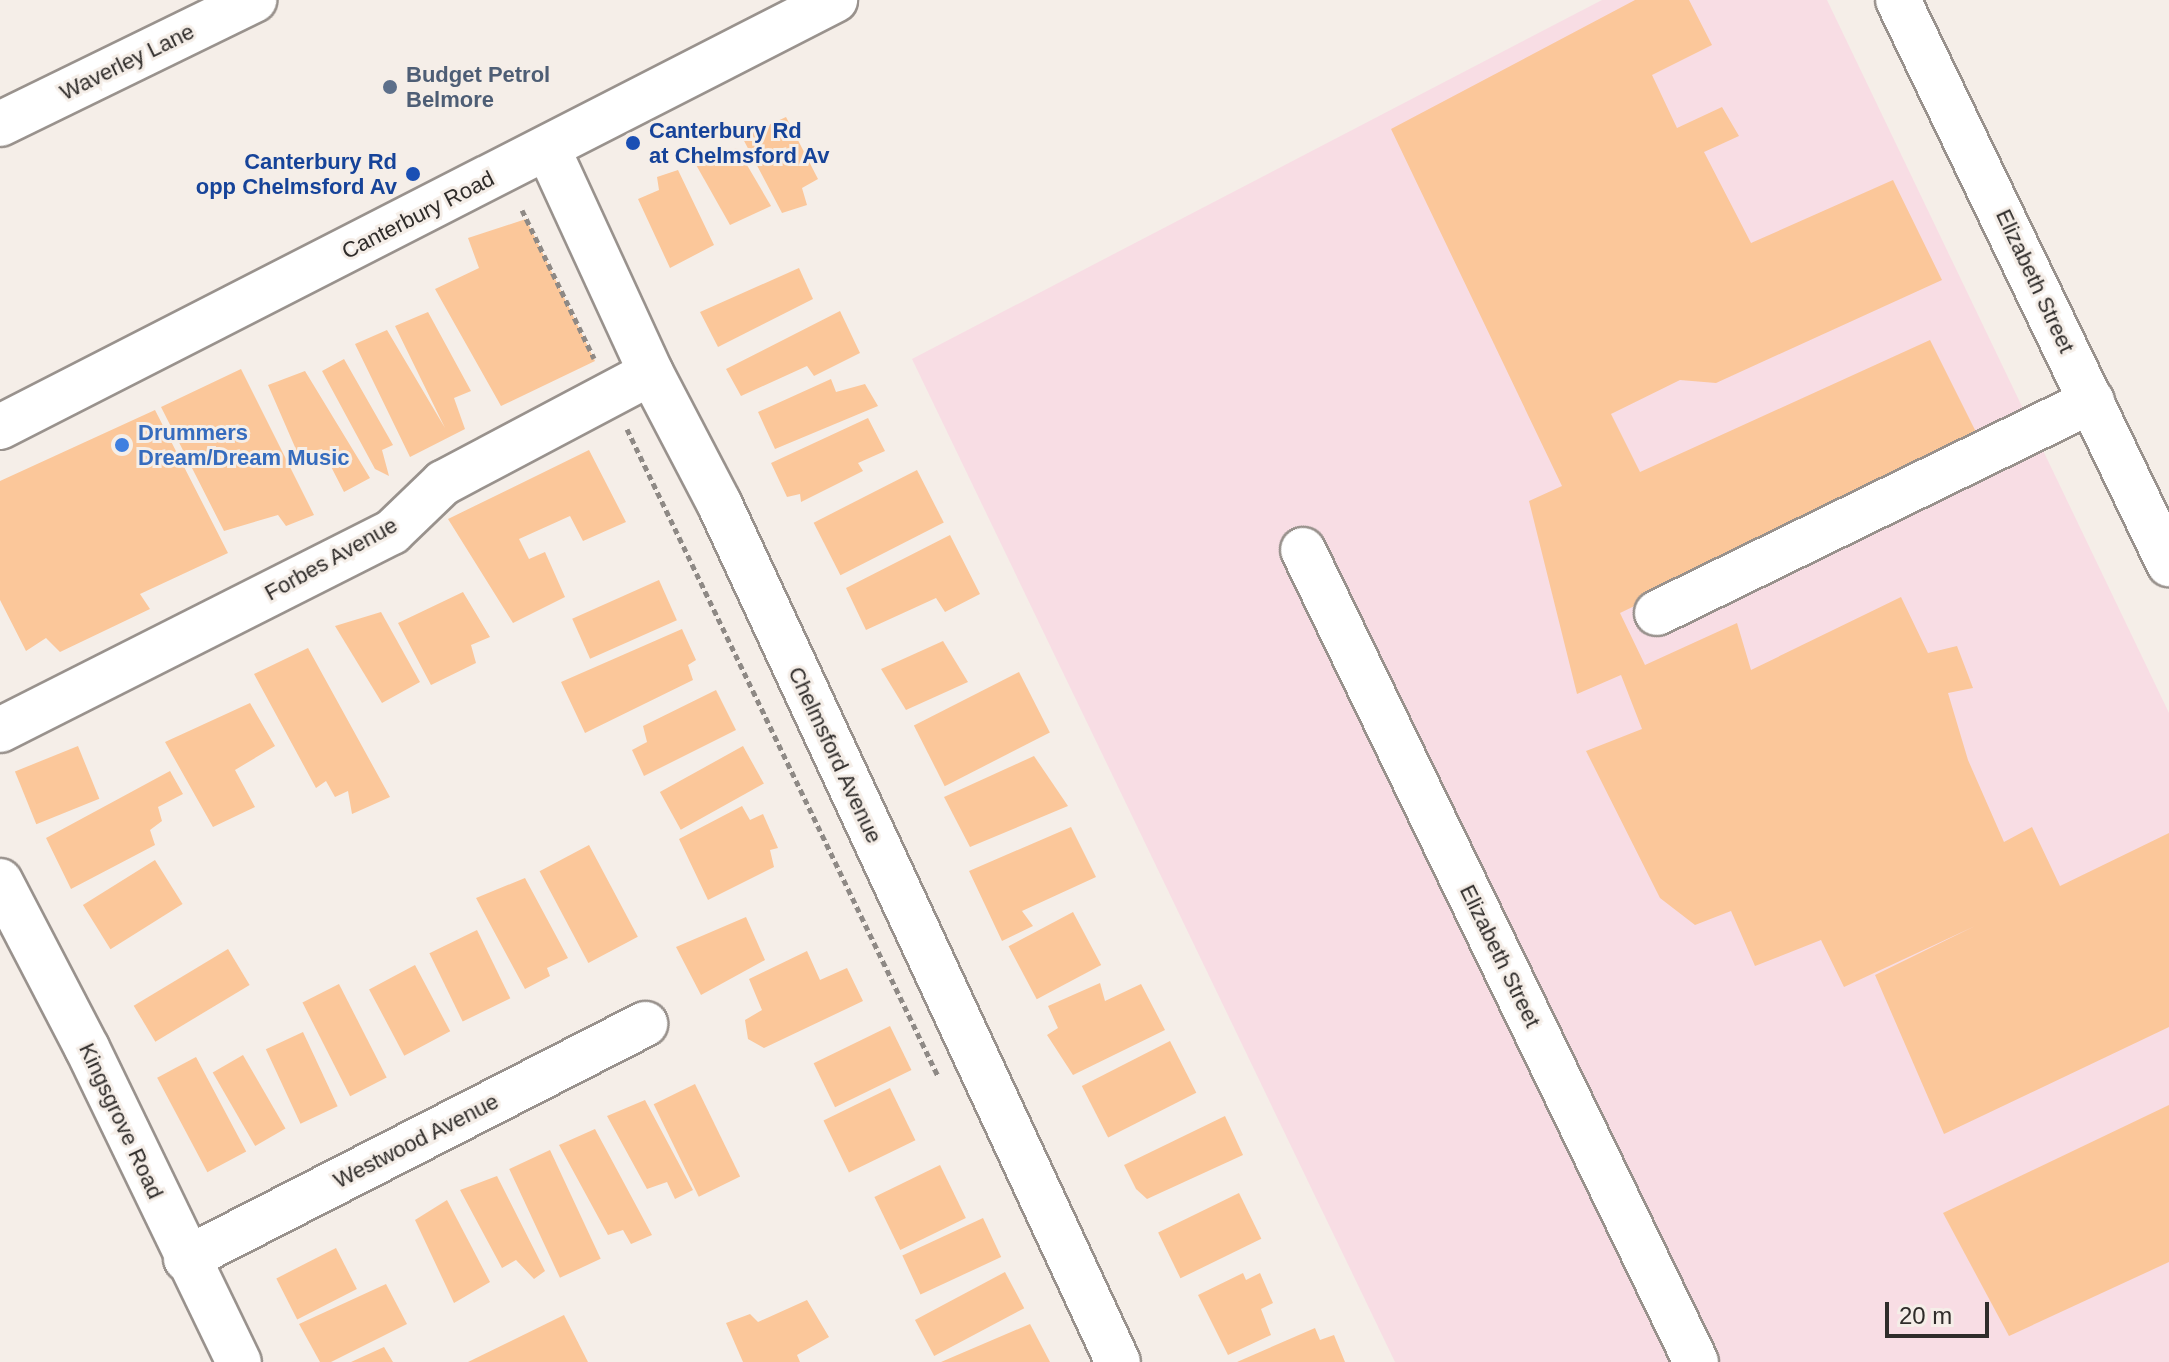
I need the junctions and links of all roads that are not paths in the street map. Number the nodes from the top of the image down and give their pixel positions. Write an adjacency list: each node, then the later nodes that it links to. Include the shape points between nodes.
1 (254, 0): 4 (main road, Waverley Lane)
2 (835, 0): 5 (main road, Canterbury Road)
3 (1898, 0): 7 (main road, Elizabeth Street)
4 (0, 124)
5 (548, 149): 6 (main road, Chelmsford Avenue); 8 (main road, Canterbury Road)
6 (651, 373): 12 (main road, Forbes Avenue, via 443,483 392,532); 17 (main road, Chelmsford Avenue, via 719,503)
7 (2092, 401): 10 (main road, Elizabeth Street); 11 (main road)
8 (0, 427)
9 (1303, 550): 18 (main road, Elizabeth Street)
10 (2169, 564)
11 (1657, 613)
12 (0, 730)
13 (0, 881): 15 (main road, Kingsgrove Road, via 87,1048)
14 (645, 1024): 15 (main road, Westwood Avenue)
15 (186, 1259): 16 (main road, Kingsgrove Road)
16 (239, 1362)
17 (1118, 1362)
18 (1696, 1362)

